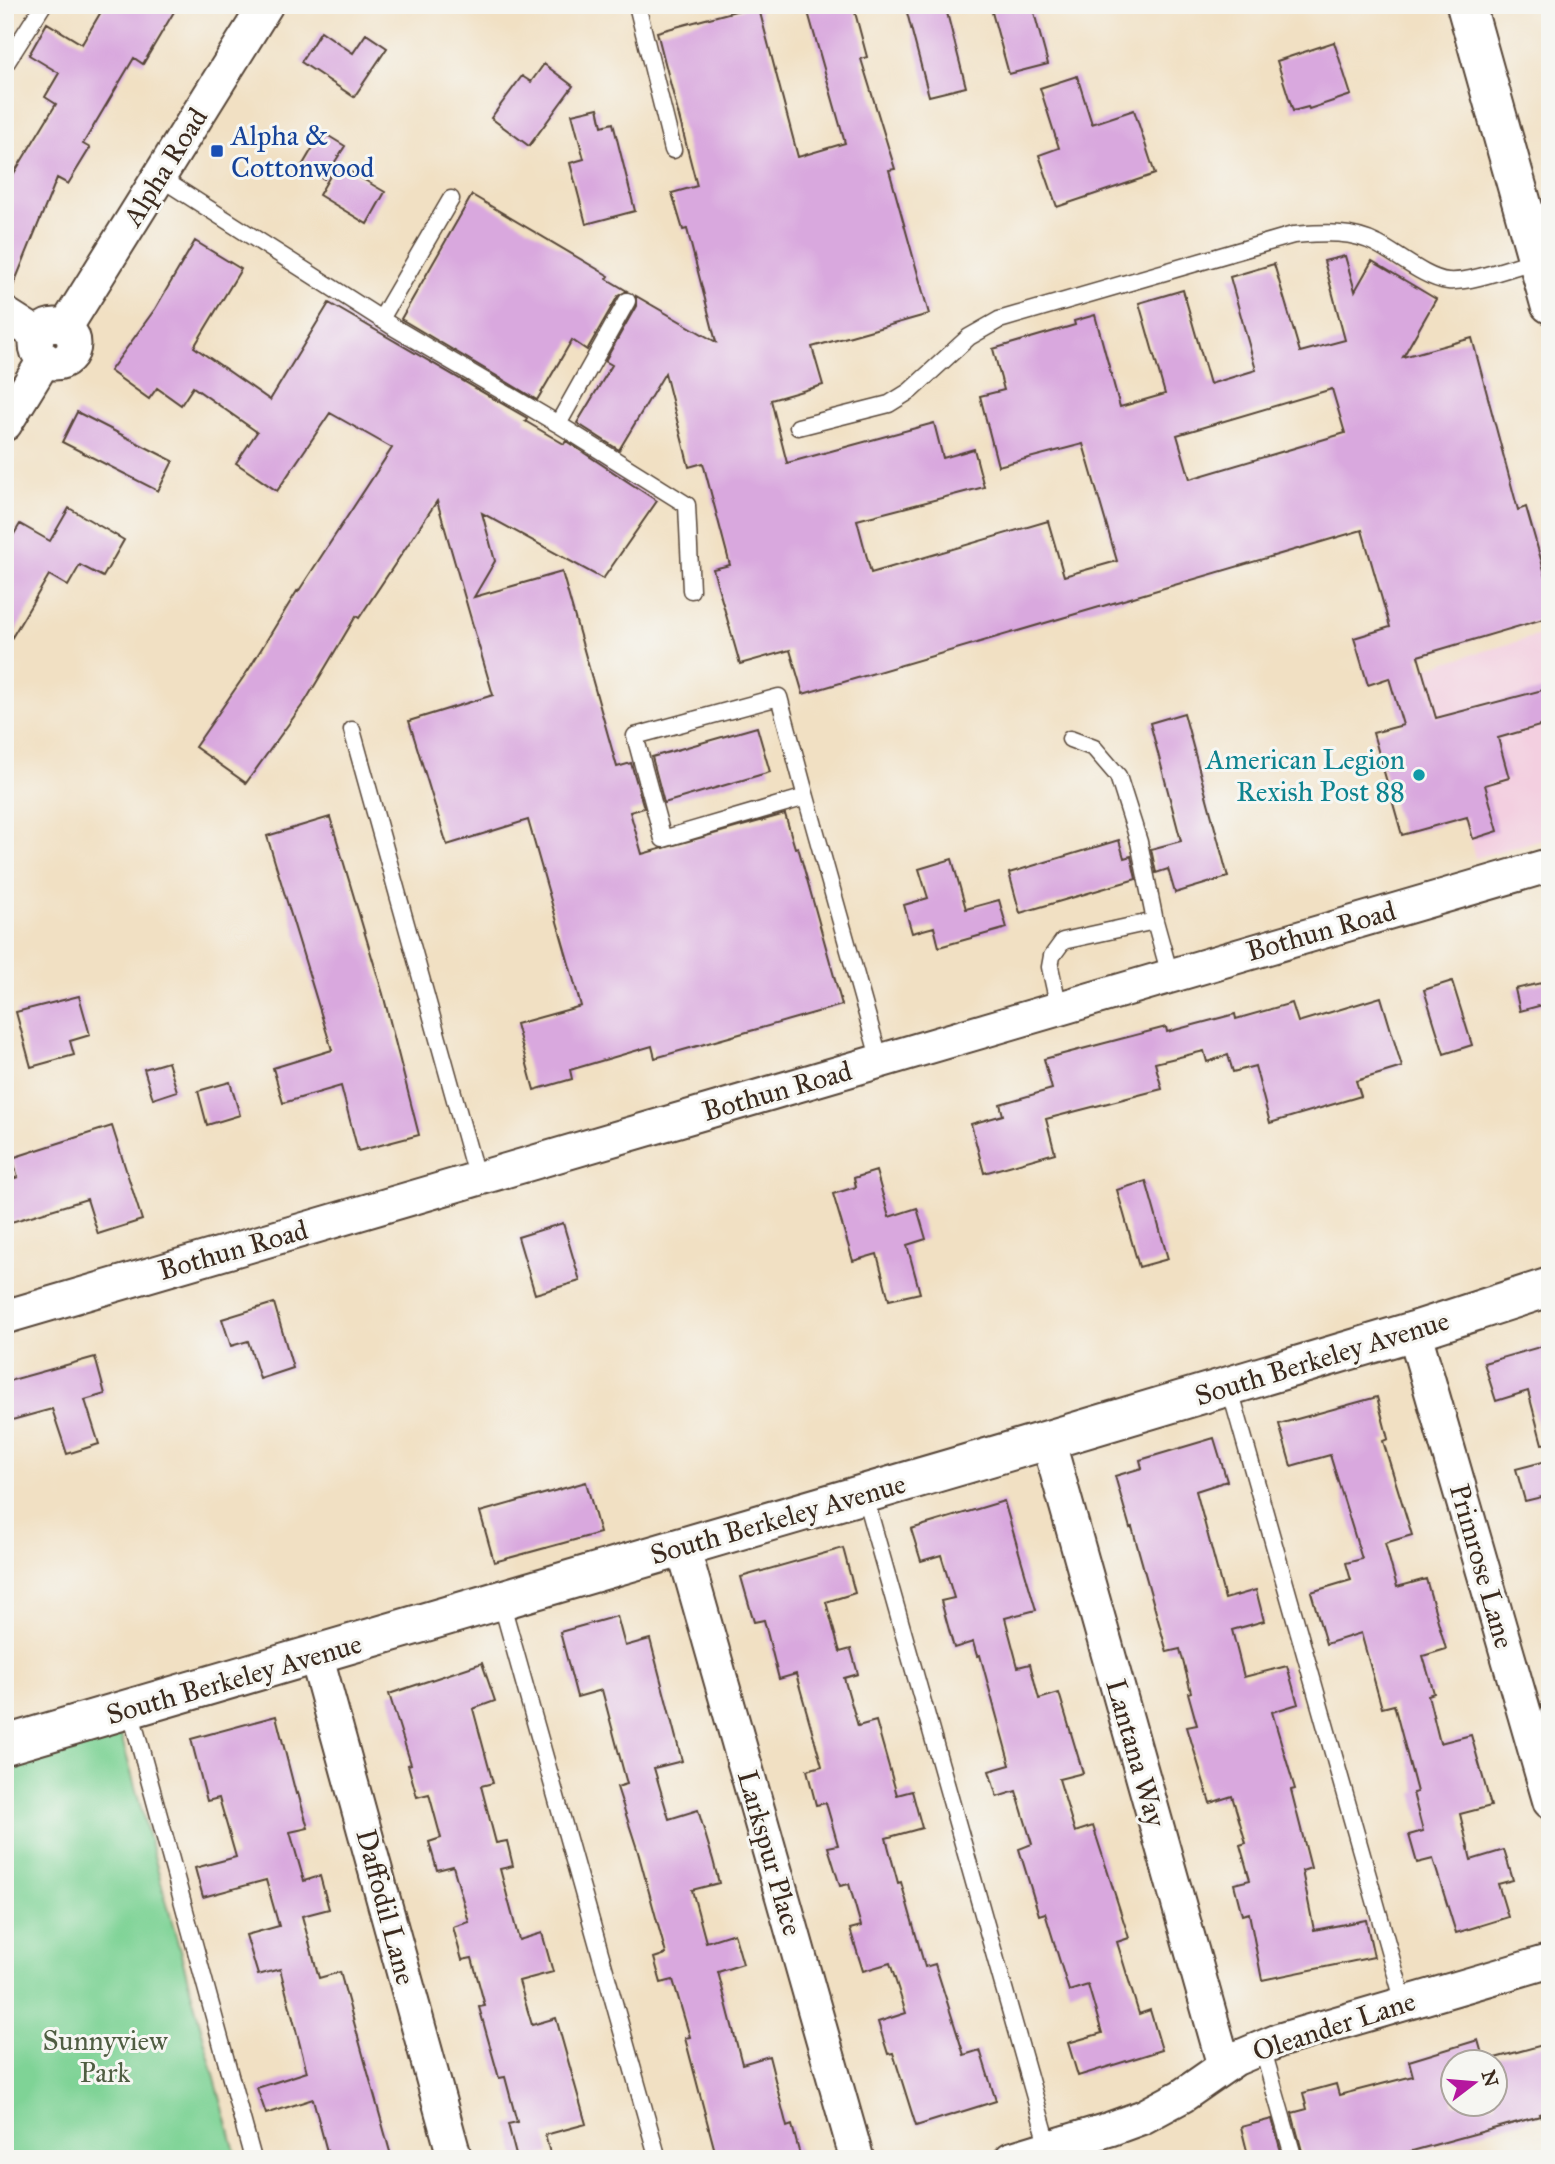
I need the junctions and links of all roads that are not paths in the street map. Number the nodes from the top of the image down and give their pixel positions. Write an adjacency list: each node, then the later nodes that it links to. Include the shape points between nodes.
1 (43, 5): 5 (lane)
2 (266, 5): 7 (street, Alpha Road)
3 (636, 5): 6 (lane)
4 (1466, 5): 9 (street)
5 (5, 65)
6 (673, 150)
7 (159, 177): 13 (lane); 14 (street, Alpha Road)
8 (451, 199): 13 (lane)
9 (1544, 258): 11 (street); 17 (lane, via 1448,281 1374,242 1334,232 1293,235 999,320 969,337 910,391 888,404)
10 (627, 301): 16 (lane)
11 (1550, 304)
12 (5, 314): 14 (street)
13 (381, 319): 16 (lane)
14 (49, 341): 15 (street, Alpha Road)
15 (5, 424)
16 (558, 424): 18 (lane, via 687,505)
17 (798, 427)
18 (691, 590)
19 (352, 730): 27 (lane)
20 (1070, 739): 23 (lane, via 1094,748 1118,776 1139,842)
21 (806, 797): 21 (lane, via 663,839 635,736 779,697); 26 (lane)
22 (1550, 864): 24 (street, Bothun Road)
23 (1155, 921): 24 (lane); 25 (lane, via 1063,941 1050,967)
24 (1170, 975): 25 (street, Bothun Road)
25 (1059, 1008): 26 (street, Bothun Road)
26 (880, 1061): 27 (street, Bothun Road)
27 (477, 1179): 29 (street, Bothun Road)
28 (1550, 1287): 30 (street, South Berkeley Avenue)
29 (5, 1317)
30 (1414, 1331): 31 (street, South Berkeley Avenue); 39 (street, Primrose Lane)
31 (1229, 1385): 32 (street, South Berkeley Avenue); 41 (lane)
32 (1048, 1440): 33 (street, South Berkeley Avenue); 43 (street, Lantana Way)
33 (864, 1494): 34 (street, South Berkeley Avenue); 44 (lane)
34 (682, 1547): 35 (street, South Berkeley Avenue); 48 (street, Larkspur Place)
35 (500, 1601): 36 (street, South Berkeley Avenue); 47 (lane)
36 (316, 1655): 37 (street, South Berkeley Avenue); 46 (street, Daffodil Lane)
37 (130, 1710): 38 (street, South Berkeley Avenue); 45 (lane)
38 (5, 1745)
39 (1550, 1802)
40 (1550, 1961): 41 (street, Oleander Lane)
41 (1404, 2003): 42 (street, Oleander Lane)
42 (1262, 2047): 43 (street, Oleander Lane); 50 (lane)
43 (1224, 2065): 44 (street, Oleander Lane, via 1150,2113)
44 (1049, 2147): 49 (street, Oleander Lane)
45 (253, 2159)
46 (455, 2159)
47 (658, 2159)
48 (858, 2159)
49 (1011, 2159)
50 (1294, 2159)

